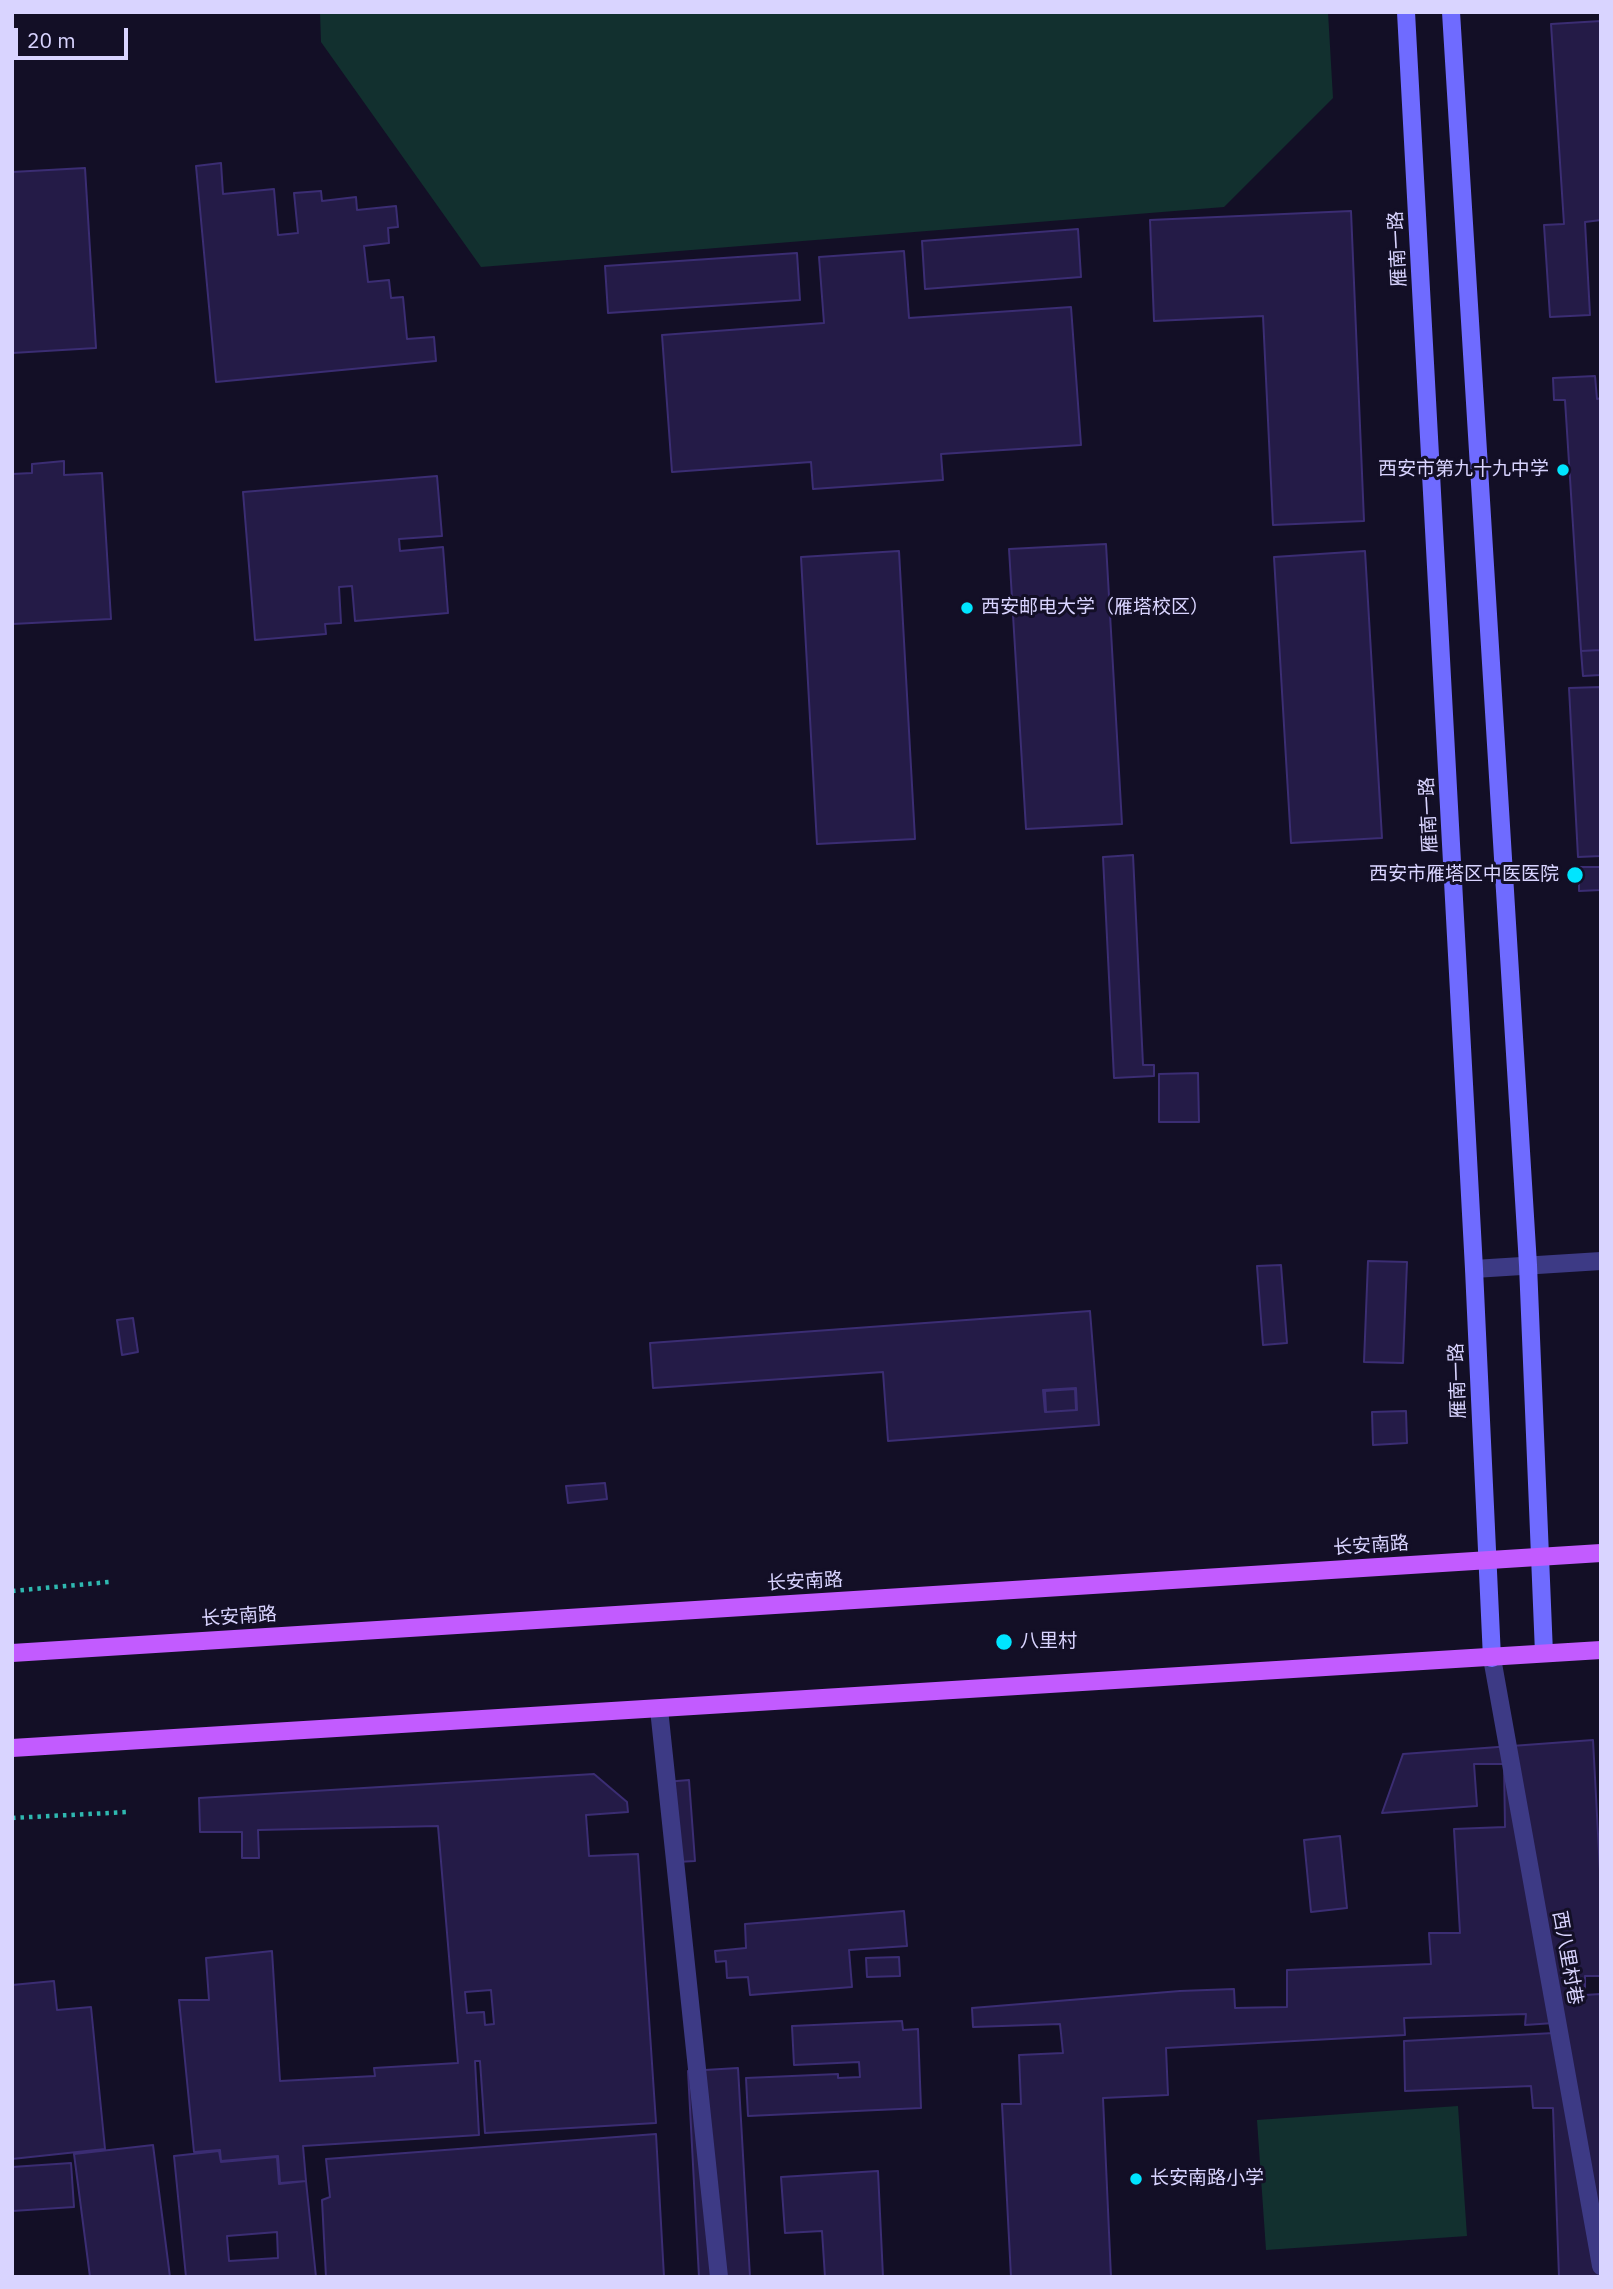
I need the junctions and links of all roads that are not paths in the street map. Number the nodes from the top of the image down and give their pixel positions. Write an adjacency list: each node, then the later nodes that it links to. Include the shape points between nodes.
1 (1406, 12): 5 (main road, 雁南一路)
2 (1451, 12): 4 (main road)
3 (1601, 1261): 4 (street)
4 (1528, 1265): 5 (street); 7 (main road)
5 (1474, 1269): 8 (main road, 雁南一路)
6 (1601, 1553): 7 (main road, 长安南路)
7 (1540, 1558): 8 (main road, 长安南路); 11 (main road)
8 (1486, 1560): 10 (main road, 长安南路); 12 (main road, 雁南一路)
9 (1601, 1650): 11 (main road)
10 (12, 1653)
11 (1544, 1653): 12 (main road)
12 (1492, 1658): 13 (main road); 15 (street, 西八里村巷)
13 (659, 1709): 14 (main road); 16 (street)
14 (12, 1748)
15 (1601, 2266)
16 (719, 2277)

